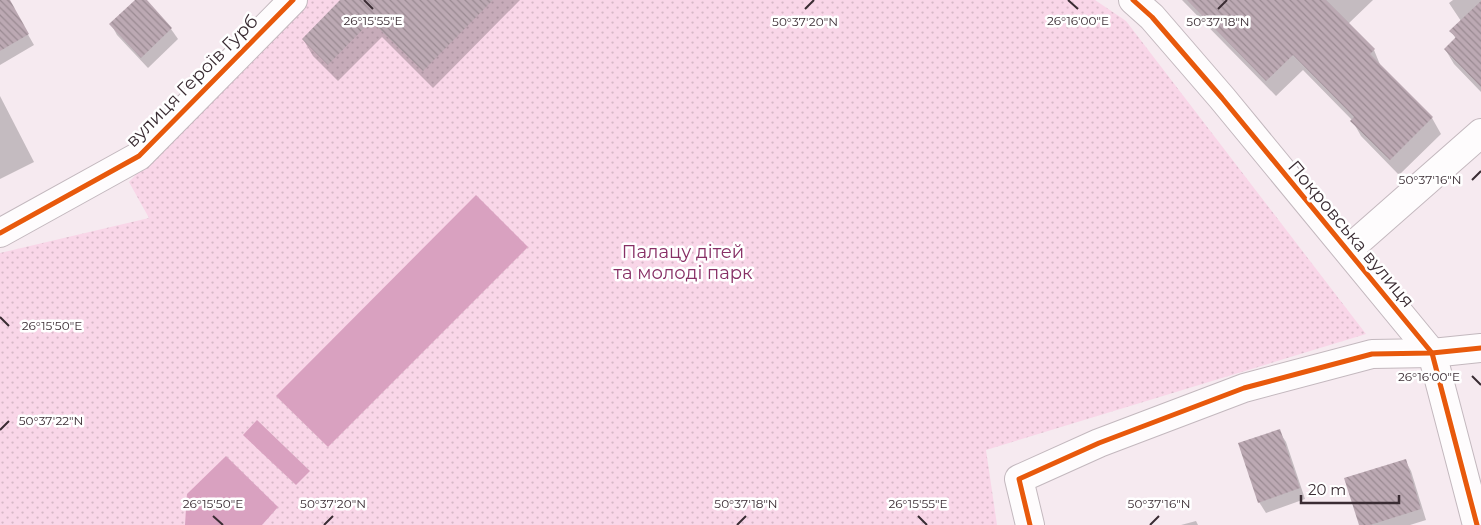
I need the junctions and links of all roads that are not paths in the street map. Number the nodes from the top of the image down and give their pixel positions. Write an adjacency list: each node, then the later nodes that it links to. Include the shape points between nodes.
1 (293, 0): 4 (street, вулиця Героїв Гурб, via 139,156)
2 (1133, 0): 5 (street, Покровська вулиця, via 1152,17)
3 (1481, 133): 5 (street)
4 (0, 233)
5 (1348, 250): 7 (street, Покровська вулиця)
6 (1481, 348): 7 (street)
7 (1432, 353): 8 (street, via 1372,354 1244,388 1099,444 1018,479); 9 (street, Покровська вулиця)
8 (1030, 525)
9 (1478, 525)

